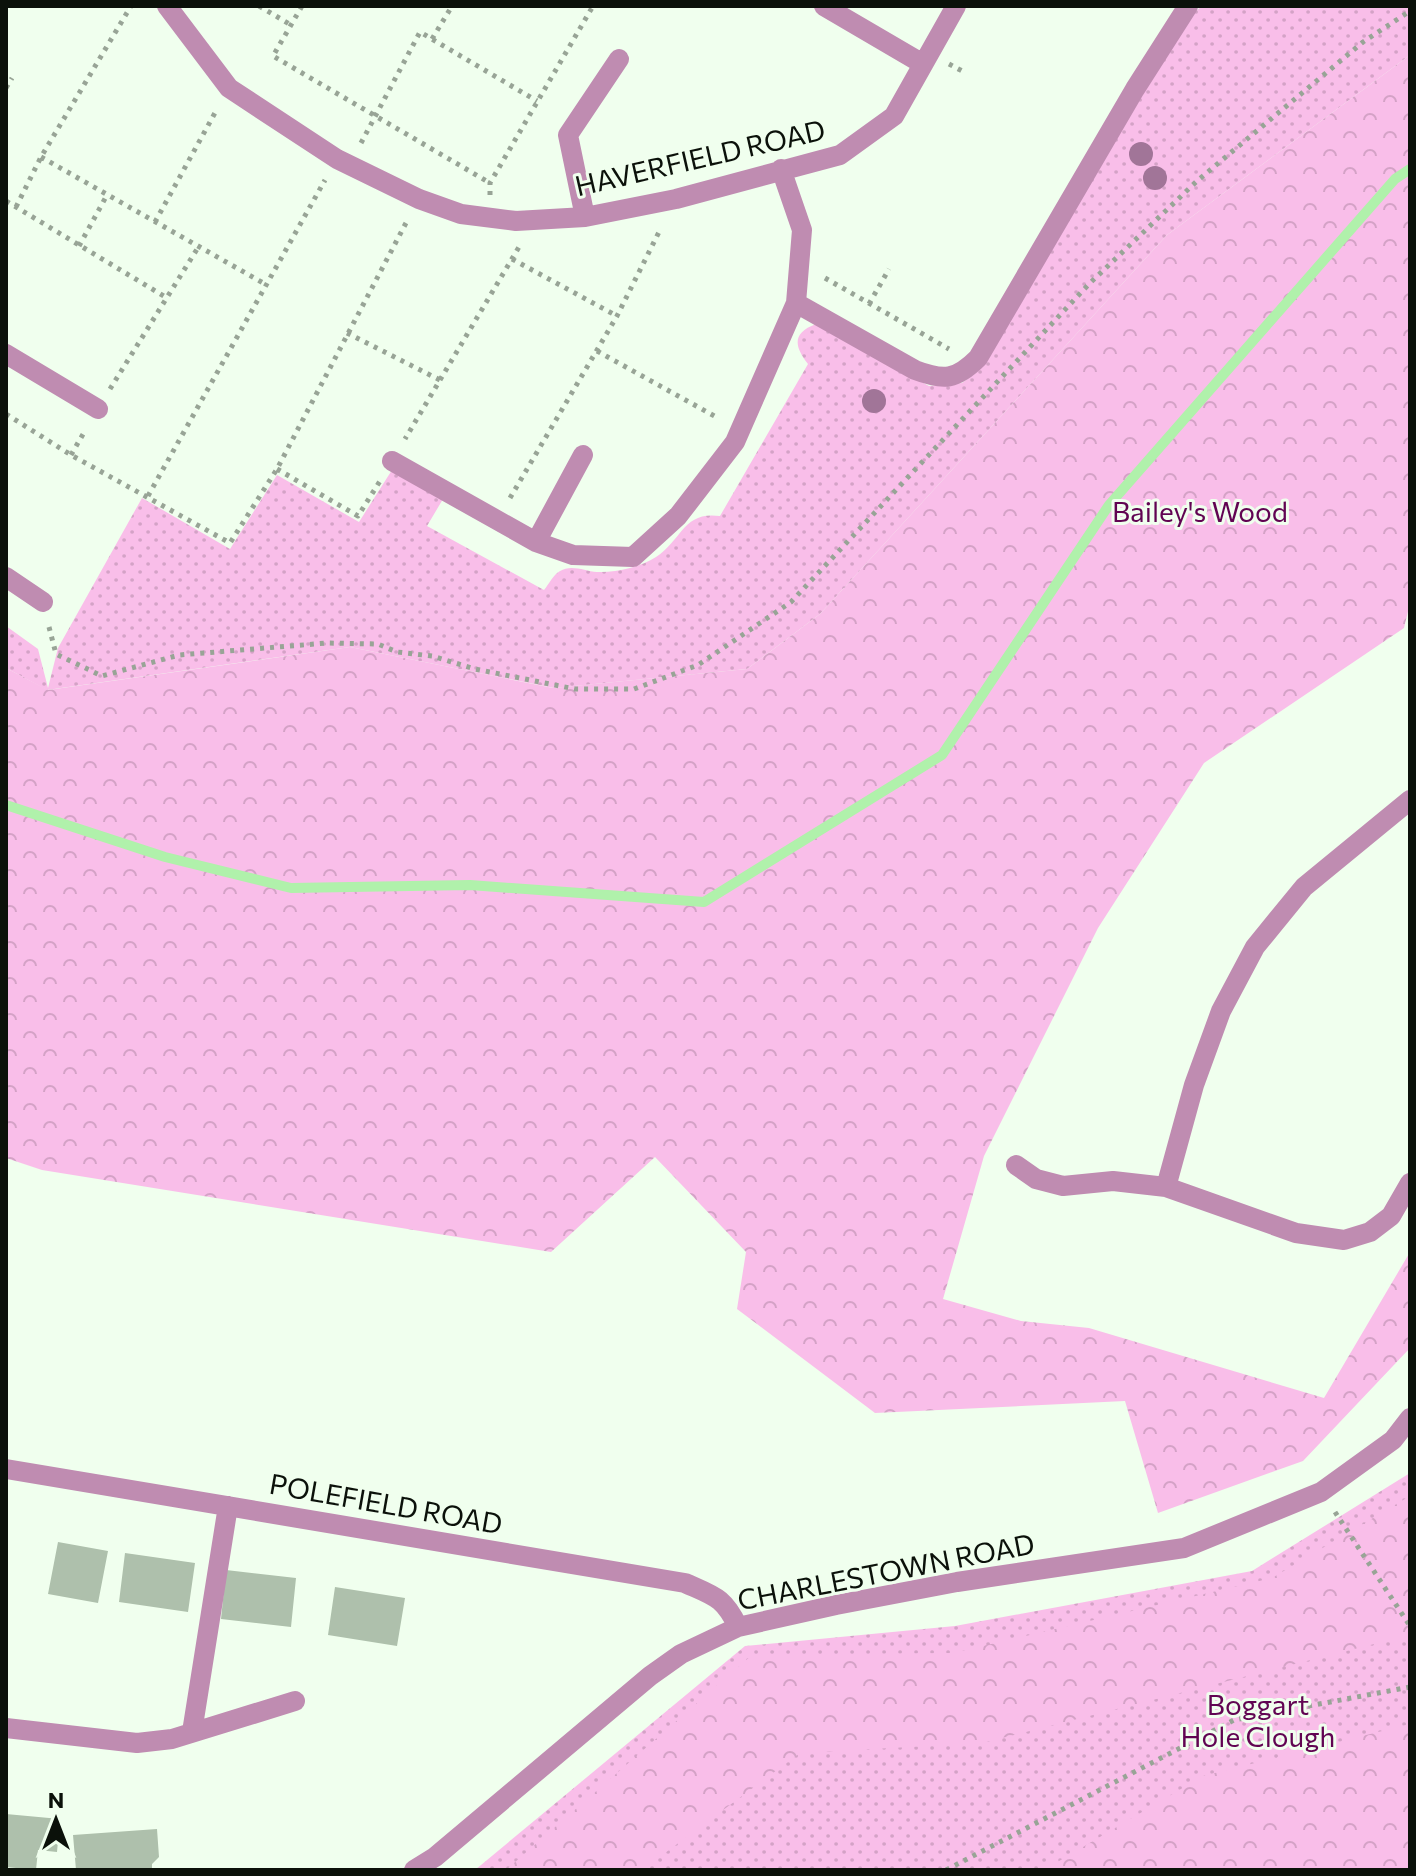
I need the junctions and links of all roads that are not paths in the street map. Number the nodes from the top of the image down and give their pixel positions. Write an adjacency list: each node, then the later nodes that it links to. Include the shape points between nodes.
1 (167, 6): 8 (street, HAVERFIELD ROAD, via 229,88 344,162 461,214 490,220)
2 (824, 6): 6 (street)
3 (956, 6): 6 (street, HAVERFIELD ROAD)
4 (1188, 6): 9 (street, via 965,372 935,378 915,370)
5 (619, 59): 8 (street, via 568,135)
6 (923, 64): 7 (street, HAVERFIELD ROAD, via 894,116 840,155)
7 (781, 169): 8 (street, HAVERFIELD ROAD, via 676,199); 9 (street, via 802,230)
8 (585, 217)
9 (796, 303): 14 (street, via 735,442 678,516 633,557 573,555)
10 (6, 354): 11 (street)
11 (98, 409)
12 (583, 455): 14 (street)
13 (392, 461): 14 (street)
14 (536, 542)
15 (6, 577): 16 (street)
16 (43, 602)
17 (1410, 800): 20 (street, via 1304,887 1255,947 1221,1011)
18 (1016, 1165): 20 (street, via 1036,1179 1063,1186 1113,1181)
19 (1410, 1183): 20 (street, via 1391,1216 1370,1232 1344,1240 1296,1233)
20 (1166, 1187)
21 (1410, 1418): 24 (street, CHARLESTOWN ROAD, via 1393,1440 1321,1492 1184,1548 957,1582)
22 (6, 1469): 23 (street, POLEFIELD ROAD)
23 (228, 1506): 24 (street, POLEFIELD ROAD, via 685,1583 715,1596); 27 (street)
24 (738, 1627): 28 (street, CHARLESTOWN ROAD, via 681,1654 650,1676)
25 (295, 1701): 27 (street)
26 (6, 1728): 27 (street, via 137,1743)
27 (192, 1732)
28 (414, 1870)

